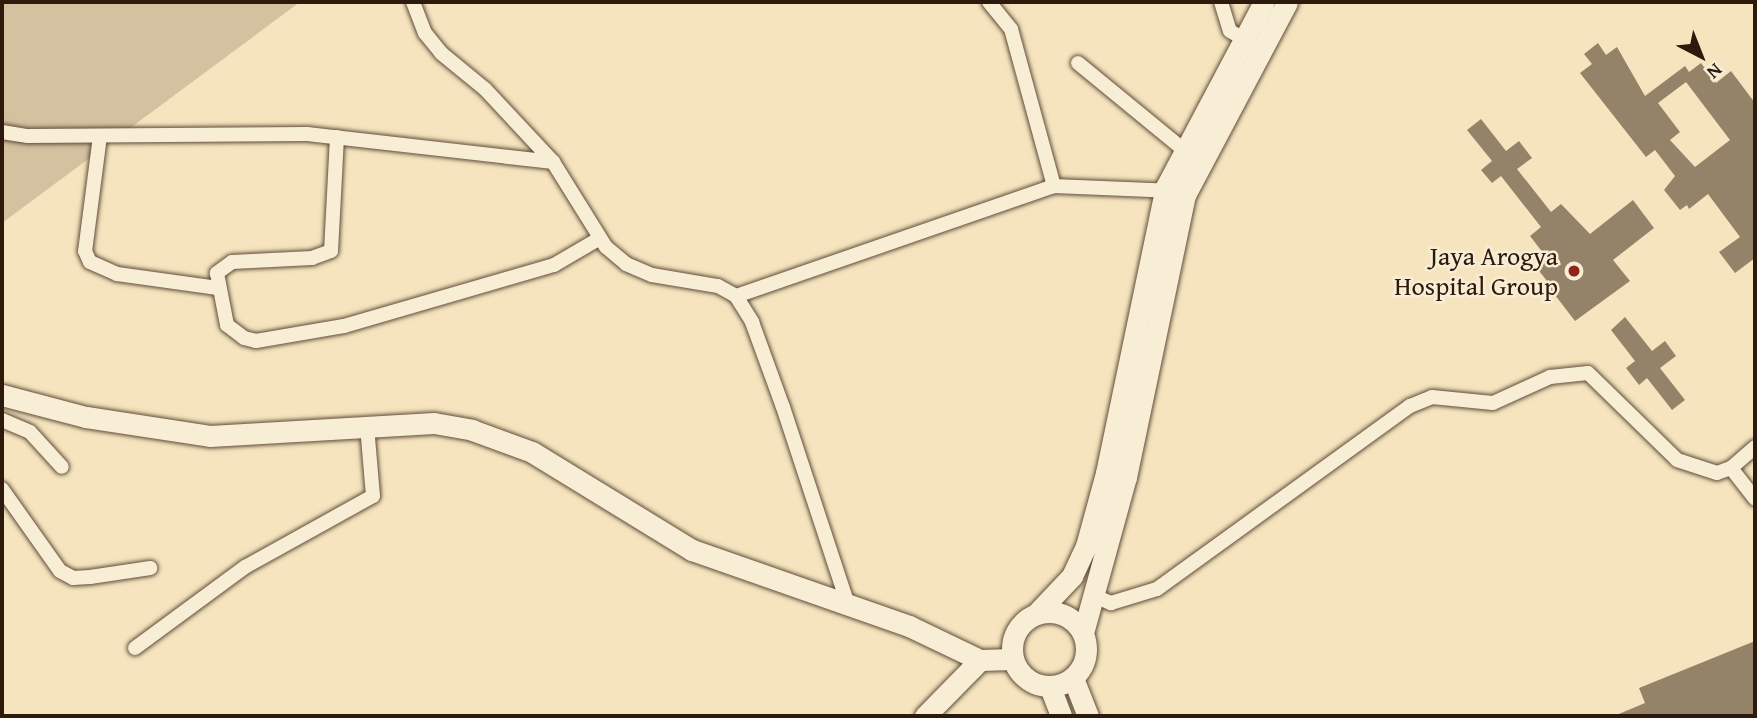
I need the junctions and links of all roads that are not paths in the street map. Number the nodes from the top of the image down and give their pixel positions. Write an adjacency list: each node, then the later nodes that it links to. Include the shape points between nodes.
1 (413, 2): 12 (street, via 425,33 441,53 485,89)
2 (989, 2): 13 (street, via 1011,29)
3 (1221, 2): 6 (street, via 1230,31)
4 (1264, 2): 6 (main road)
5 (1287, 2): 14 (main road)
6 (1244, 39): 11 (main road)
7 (1078, 63): 11 (street)
8 (2, 132): 9 (street)
9 (100, 136): 10 (street); 16 (street, via 85,250 90,262 117,274)
10 (337, 137): 12 (street); 16 (street, via 331,251 313,258 232,262 217,273)
11 (1185, 151): 14 (main road)
12 (553, 162): 15 (street)
13 (1054, 186): 14 (street); 17 (street)
14 (1175, 191): 27 (main road, via 1126,477); 29 (main road, via 1086,546 1072,576)
15 (600, 238): 16 (street, via 569,259 546,267 344,326 256,341 227,325); 17 (street, via 626,264 652,275 718,286)
16 (219, 288)
17 (736, 296): 28 (street, via 752,322 783,407)
18 (2, 395): 20 (main road, via 86,417 210,436)
19 (2, 419): 22 (street, via 30,432)
20 (368, 426): 28 (main road, via 434,423 472,430 532,452 692,550); 31 (street, via 373,496 244,567)
21 (1755, 447): 23 (street)
22 (62, 467)
23 (1731, 468): 25 (street); 27 (street, via 1704,471 1677,460 1588,373 1550,377 1493,403 1432,397 1410,405 1157,589 1111,603)
24 (2, 489): 26 (street, via 60,571 73,578)
25 (1755, 499)
26 (150, 568)
27 (1092, 596): 30 (main road)
28 (847, 603): 33 (main road)
29 (1038, 612): 30 (main road, via 1067,615); 32 (main road, via 1015,631)
30 (1083, 633): 34 (main road, via 1086,658)
31 (135, 648)
32 (1012, 659): 33 (main road); 35 (main road, via 1026,680)
33 (981, 660): 36 (main road)
34 (1073, 678): 35 (main road); 38 (main road)
35 (1050, 687): 37 (main road)
36 (925, 716)
37 (1061, 716)
38 (1088, 716)

